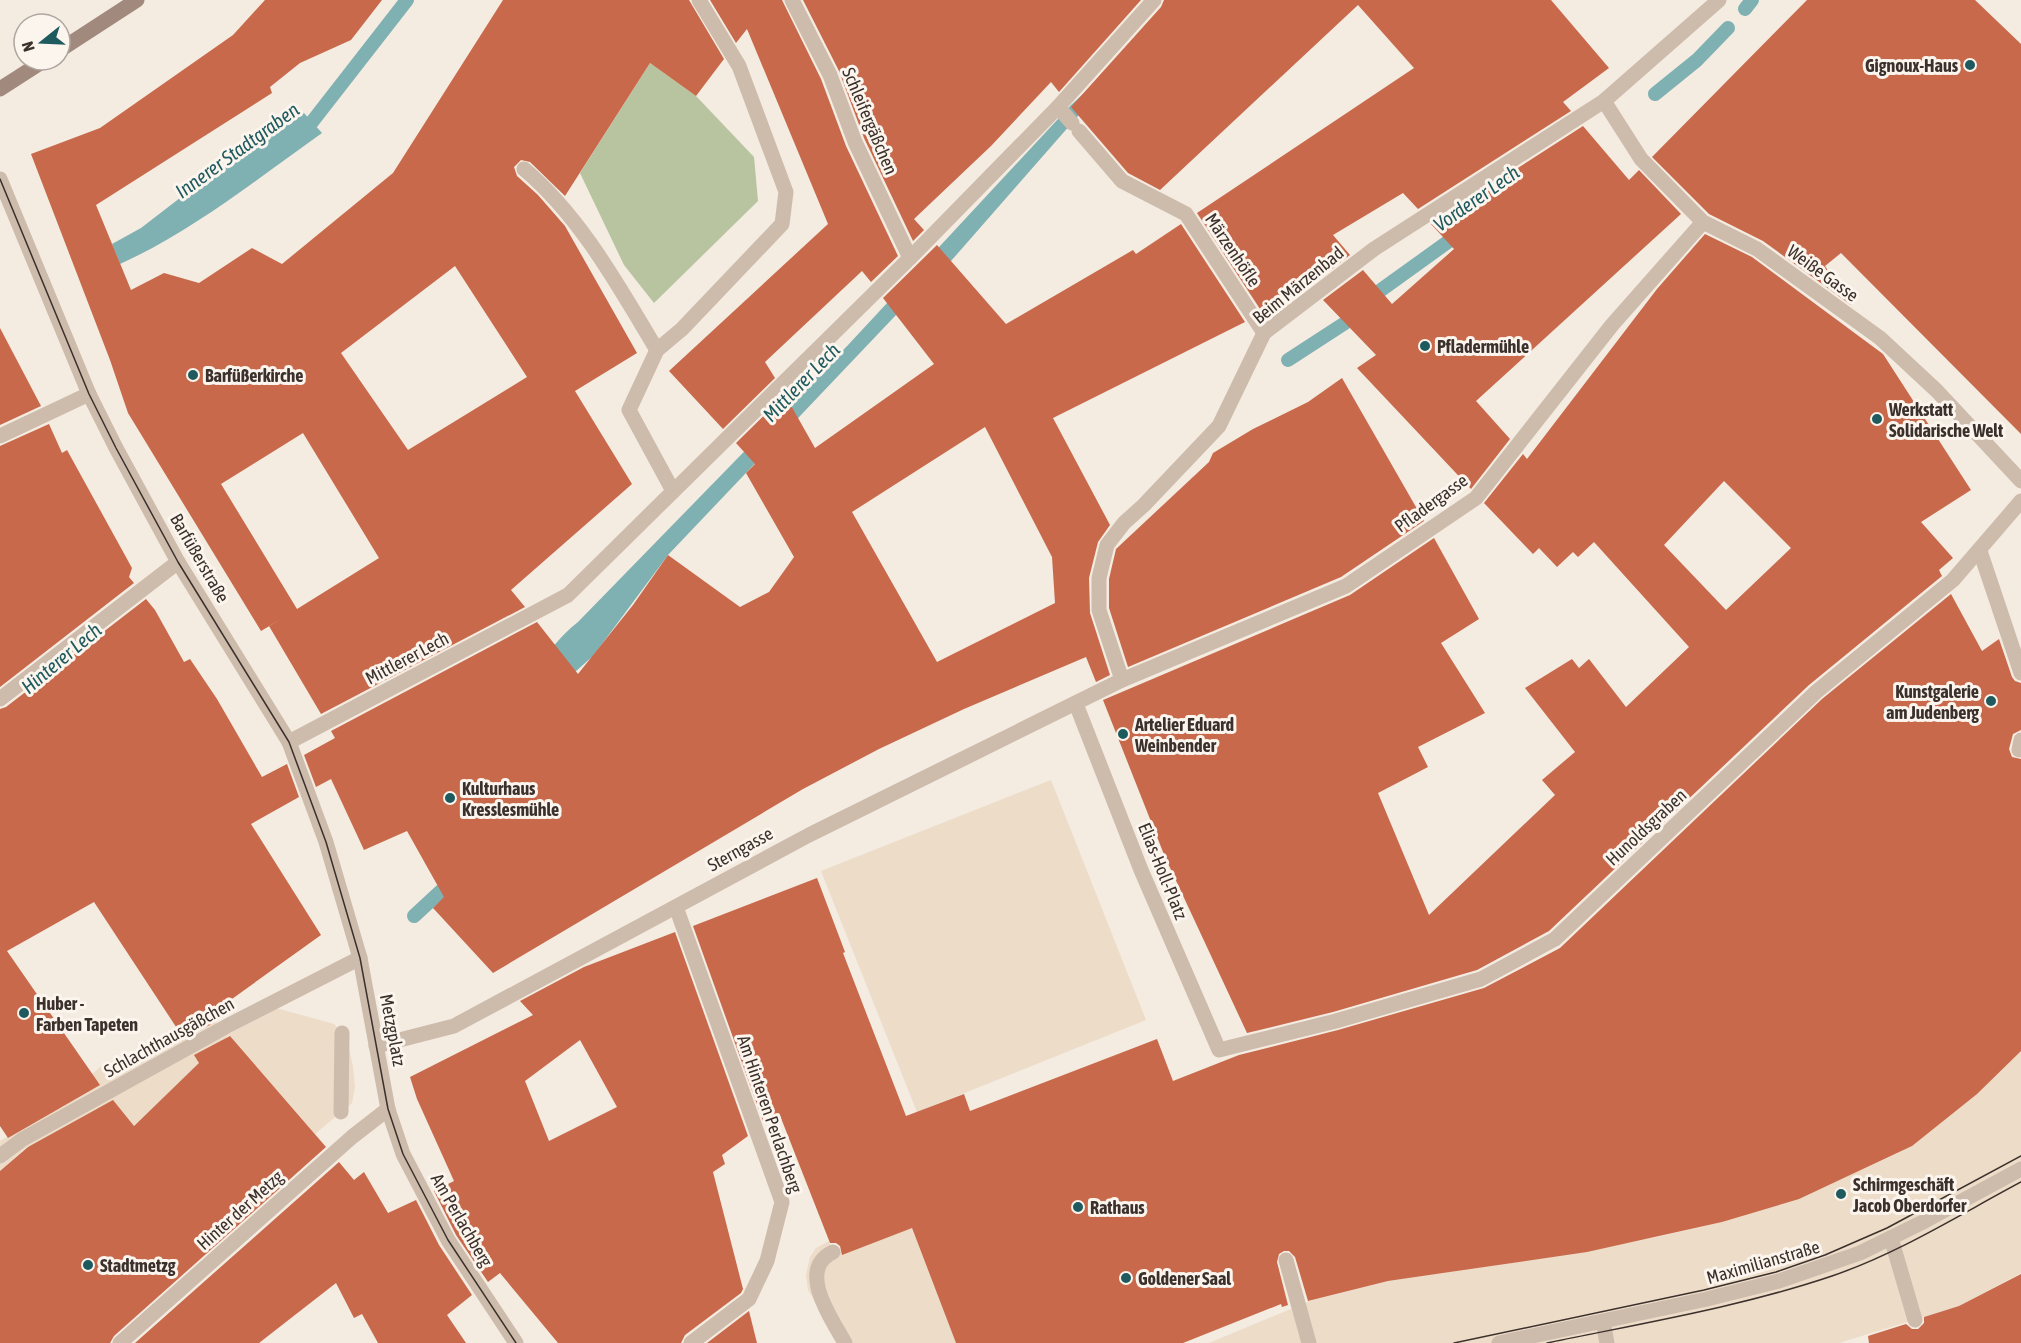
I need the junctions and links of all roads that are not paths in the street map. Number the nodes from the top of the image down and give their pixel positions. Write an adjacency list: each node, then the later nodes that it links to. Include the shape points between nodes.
1 (137, 0): 6 (street)
2 (699, 0): 16 (street, via 739,66 786,192 782,224)
3 (792, 0): 14 (street, Schleifergäßchen, via 830,75 855,142)
4 (1154, 0): 10 (street, Mittlerer Lech)
5 (1719, 0): 9 (street)
6 (72, 42)
7 (26, 72): 8 (street)
8 (0, 89)
9 (1604, 101): 13 (street, Weiße Gasse, via 1641,159); 15 (street, Beim Märzenbad, via 1374,249)
10 (1058, 107): 14 (street, Mittlerer Lech); 15 (street, Märzenhöfle, via 1122,181 1186,214)
11 (524, 169): 16 (street, via 544,186 600,257)
12 (0, 179): 17 (street, Barfüßerstraße)
13 (1702, 222): 19 (street, Weiße Gasse, via 1757,249 1880,338 1937,391); 25 (street, Pfladergasse, via 1612,325 1476,498 1347,586)
14 (910, 258): 20 (street, Mittlerer Lech)
15 (1264, 333): 25 (street, Beim Märzenbad, via 1219,426 1107,545 1098,578 1099,609)
16 (657, 350): 20 (street, via 629,410)
17 (89, 394): 18 (street); 23 (street, Barfüßerstraße)
18 (0, 436)
19 (2021, 481)
20 (673, 491): 28 (street, Mittlerer Lech, via 568,595)
21 (2021, 501): 22 (street, Hunoldsgraben)
22 (1980, 551): 24 (street); 33 (street, Hunoldsgraben, via 1953,580 1816,692 1555,939 1481,979)
23 (178, 562): 26 (street); 28 (street, Barfüßerstraße)
24 (2021, 674)
25 (1122, 680): 27 (street, Sterngasse)
26 (0, 699)
27 (1076, 704): 29 (street, Sterngasse, via 808,835); 33 (street, Elias-Holl-Platz, via 1141,870)
28 (289, 742): 30 (street, Barfüßerstraße, via 326,842)
29 (676, 907): 32 (street, Sterngasse, via 454,1026); 45 (street, Am Hinteren Perlachberg, via 782,1202 767,1261 749,1299)
30 (360, 958): 32 (street, Metzgplatz); 36 (street, Schlachthausgäßchen, via 229,1025 23,1139)
31 (342, 1032): 35 (street)
32 (376, 1046): 34 (street, Metzgplatz)
33 (1219, 1050)
34 (388, 1109): 43 (street, Hinter der Metzg); 44 (street, Am Perlachberg, via 403,1154 433,1213)
35 (341, 1112)
36 (0, 1156)
37 (2021, 1169): 38 (street, Maximilianstraße)
38 (1891, 1238): 41 (street); 42 (street, Maximilianstraße, via 1779,1281)
39 (832, 1252): 46 (street, via 818,1266 818,1300)
40 (1286, 1260): 47 (street)
41 (1915, 1320)
42 (1603, 1322): 48 (street, Maximilianstraße); 49 (street)
43 (120, 1343)
44 (516, 1343)
45 (691, 1343)
46 (845, 1343)
47 (1309, 1343)
48 (1499, 1343)
49 (1607, 1343)

